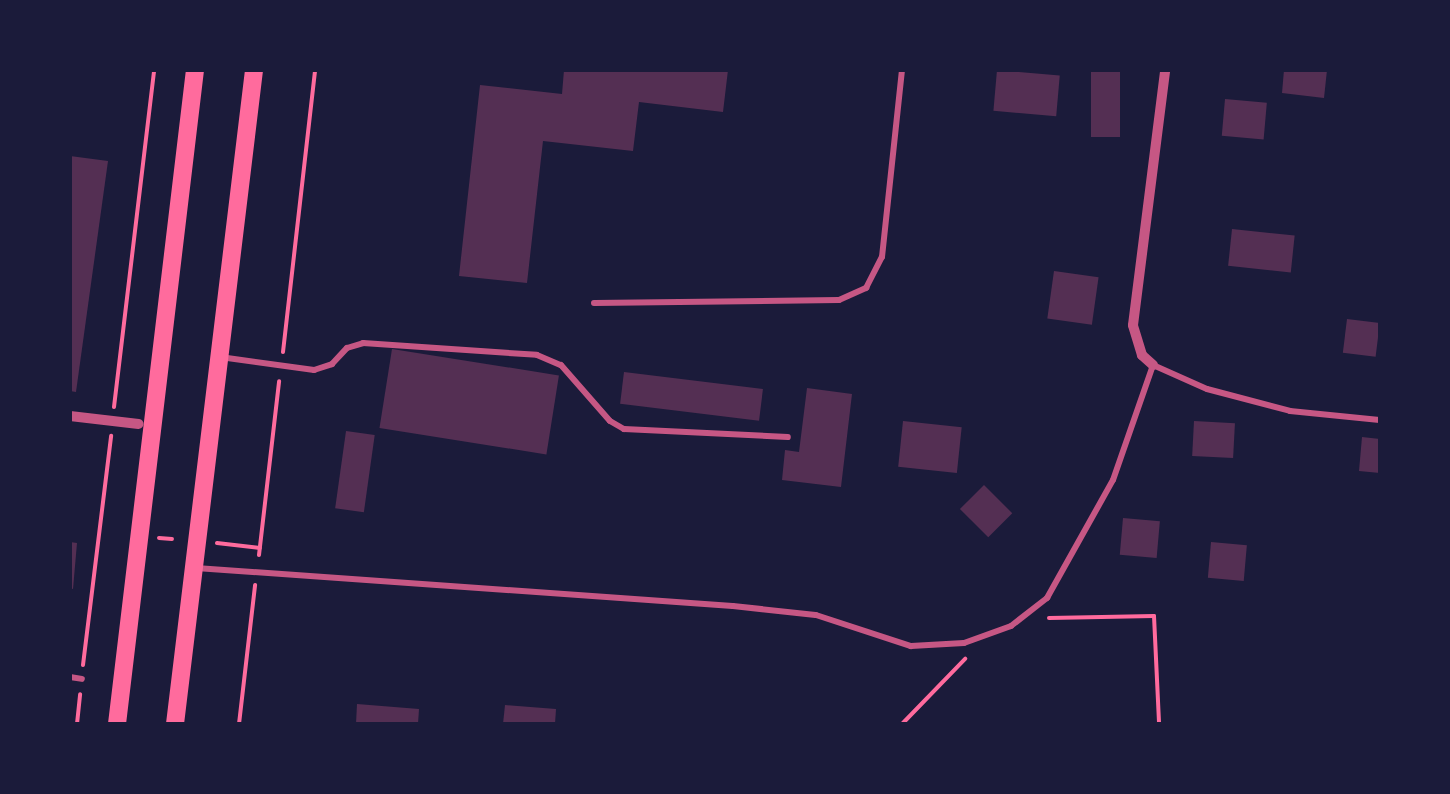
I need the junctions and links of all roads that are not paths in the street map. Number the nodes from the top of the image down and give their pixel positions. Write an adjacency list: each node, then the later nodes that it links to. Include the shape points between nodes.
1 (194, 70): 15 (main road)
2 (254, 70): 6 (main road)
3 (902, 70): 5 (lane, via 882,257 866,288 839,300)
4 (1166, 70): 7 (street, via 1133,325)
5 (594, 303)
6 (220, 358): 11 (lane, via 314,370 364,344 536,356 560,365 624,430); 12 (main road)
7 (1153, 365): 9 (lane, via 1208,389 1290,411); 12 (lane, via 1113,480 1047,598 1011,626 964,643 911,646 816,616 732,606)
8 (70, 416): 10 (street)
9 (1380, 420)
10 (139, 424)
11 (788, 437)
12 (194, 568): 16 (main road)
13 (70, 678): 14 (lane)
14 (82, 679)
15 (117, 724)
16 (175, 724)

